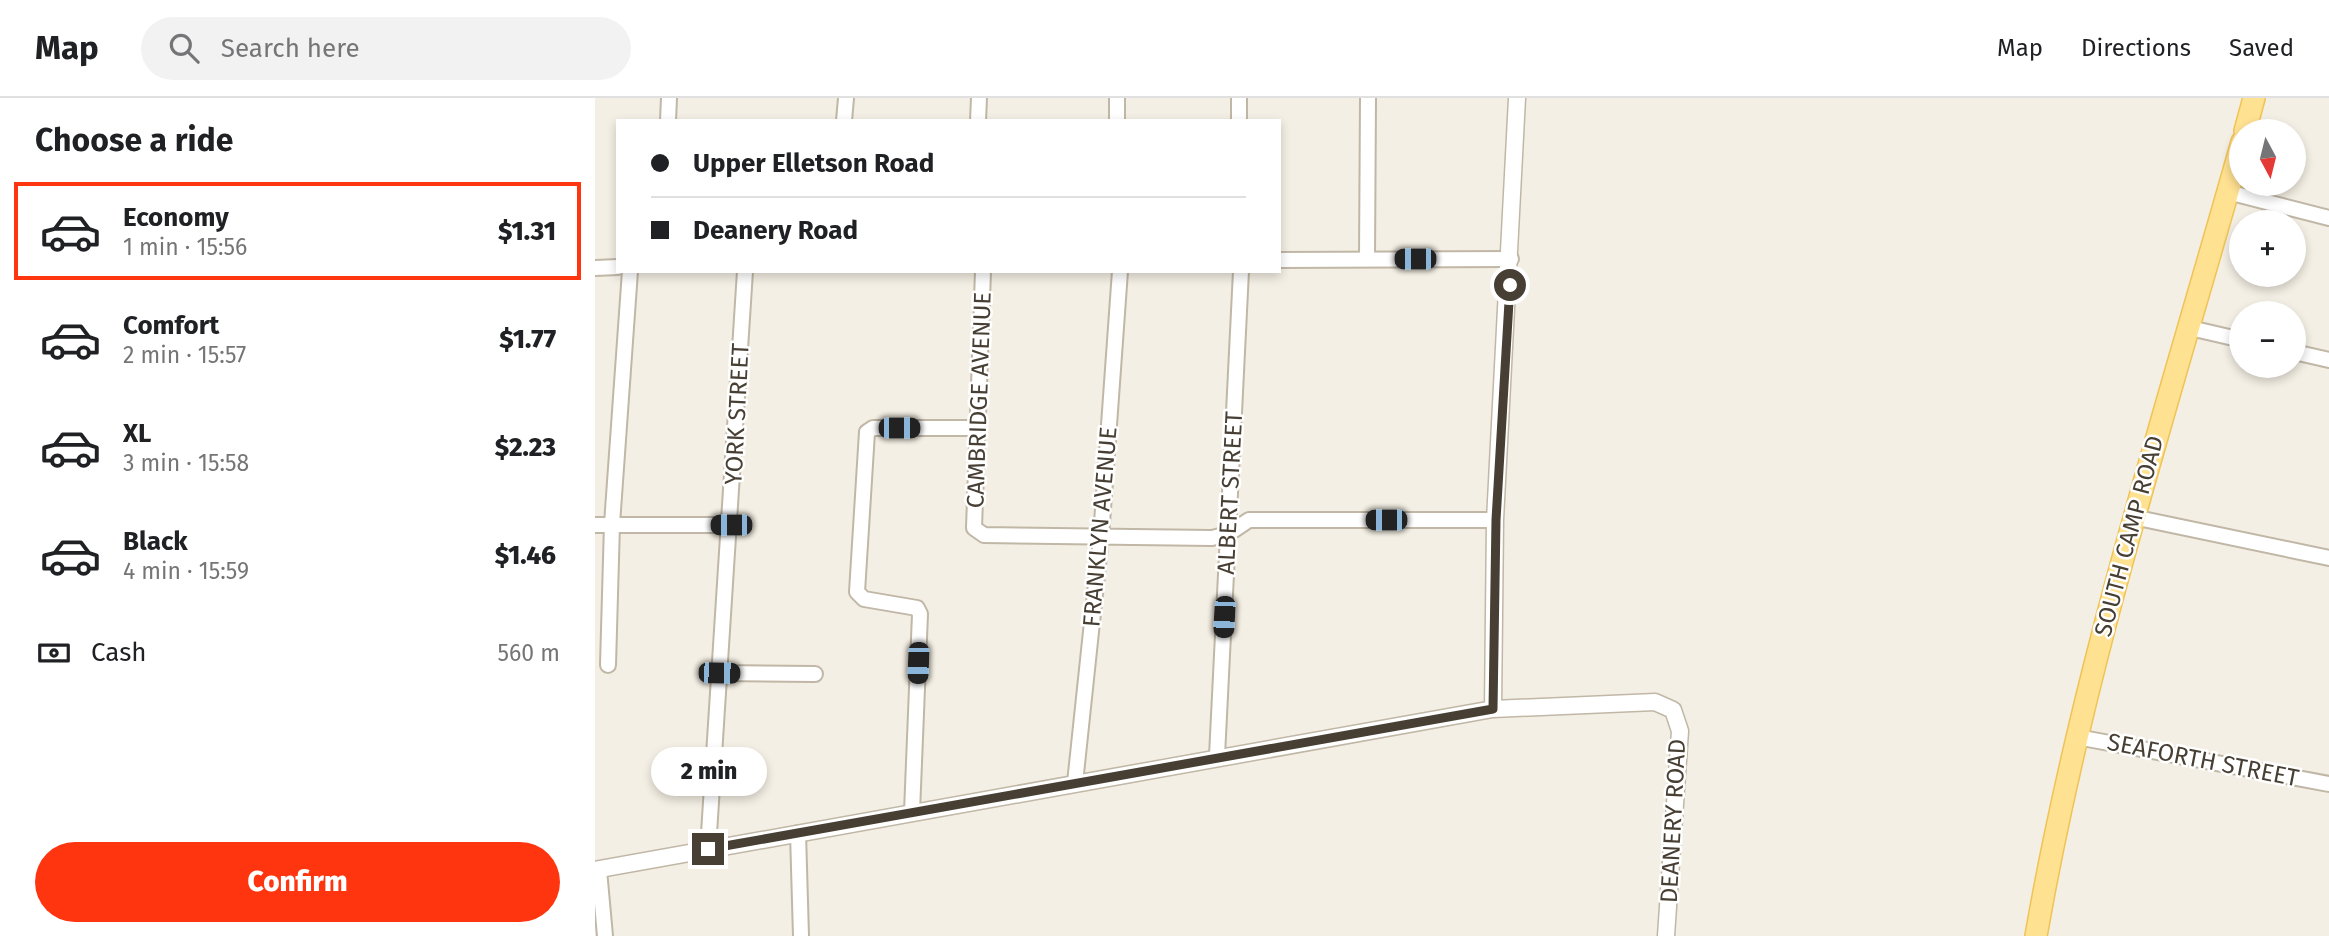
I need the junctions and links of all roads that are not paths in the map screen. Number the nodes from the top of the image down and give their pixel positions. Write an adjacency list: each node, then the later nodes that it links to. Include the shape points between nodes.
1 (669, 98): 9 (street)
2 (846, 98): 10 (street)
3 (979, 98): 11 (street)
4 (1117, 98): 12 (street)
5 (1239, 98): 13 (street)
6 (1368, 98): 18 (street)
7 (1517, 98): 19 (street)
8 (2254, 98): 14 (main road)
9 (668, 119)
10 (843, 119)
11 (978, 119)
12 (1117, 119)
13 (1239, 119)
14 (2248, 119)
15 (2229, 188): 16 (main road, SOUTH CAMP ROAD)
16 (2228, 192): 17 (street); 28 (main road, SOUTH CAMP ROAD)
17 (2329, 218)
18 (1367, 259): 19 (street); 20 (street)
19 (1511, 259): 34 (street)
20 (1281, 260)
21 (616, 267): 22 (street)
22 (595, 268)
23 (631, 273): 35 (street)
24 (745, 273): 37 (street, YORK STREET)
25 (983, 273): 32 (street, CAMBRIDGE AVENUE)
26 (1120, 273): 39 (street, FRANKLYN AVENUE)
27 (1241, 273): 38 (street, ALBERT STREET)
28 (2186, 327): 29 (street); 33 (main road, SOUTH CAMP ROAD)
29 (2229, 337)
30 (2306, 355): 31 (street)
31 (2329, 360)
32 (978, 428): 39 (street, CAMBRIDGE AVENUE, via 974,528 984,535); 49 (street, via 873,428 867,432 857,592 864,599 918,608 920,614)
33 (2133, 517): 40 (street); 45 (main road, SOUTH CAMP ROAD)
34 (1496, 520): 38 (street, via 1249,520); 44 (street)
35 (612, 524): 36 (street); 37 (street); 41 (street)
36 (595, 525)
37 (731, 525): 42 (street, YORK STREET)
38 (1228, 534): 39 (street, via 1212,538); 46 (street, ALBERT STREET)
39 (1101, 537): 47 (street, FRANKLYN AVENUE)
40 (2329, 558)
41 (607, 664)
42 (719, 673): 43 (street); 51 (street, YORK STREET)
43 (815, 674)
44 (1493, 709): 46 (street, DEANERY ROAD); 55 (street, DEANERY ROAD, via 1655,702 1673,710 1680,731)
45 (2077, 737): 48 (street, SEAFORTH STREET); 56 (main road, SOUTH CAMP ROAD)
46 (1217, 756): 47 (street, DEANERY ROAD)
47 (1075, 783): 49 (street, DEANERY ROAD)
48 (2329, 784)
49 (912, 812): 50 (street, DEANERY ROAD)
50 (798, 833): 51 (street, DEANERY ROAD); 54 (street)
51 (708, 849): 52 (street, DEANERY ROAD)
52 (597, 870): 53 (street)
53 (605, 936)
54 (801, 936)
55 (1666, 936)
56 (2036, 936)

